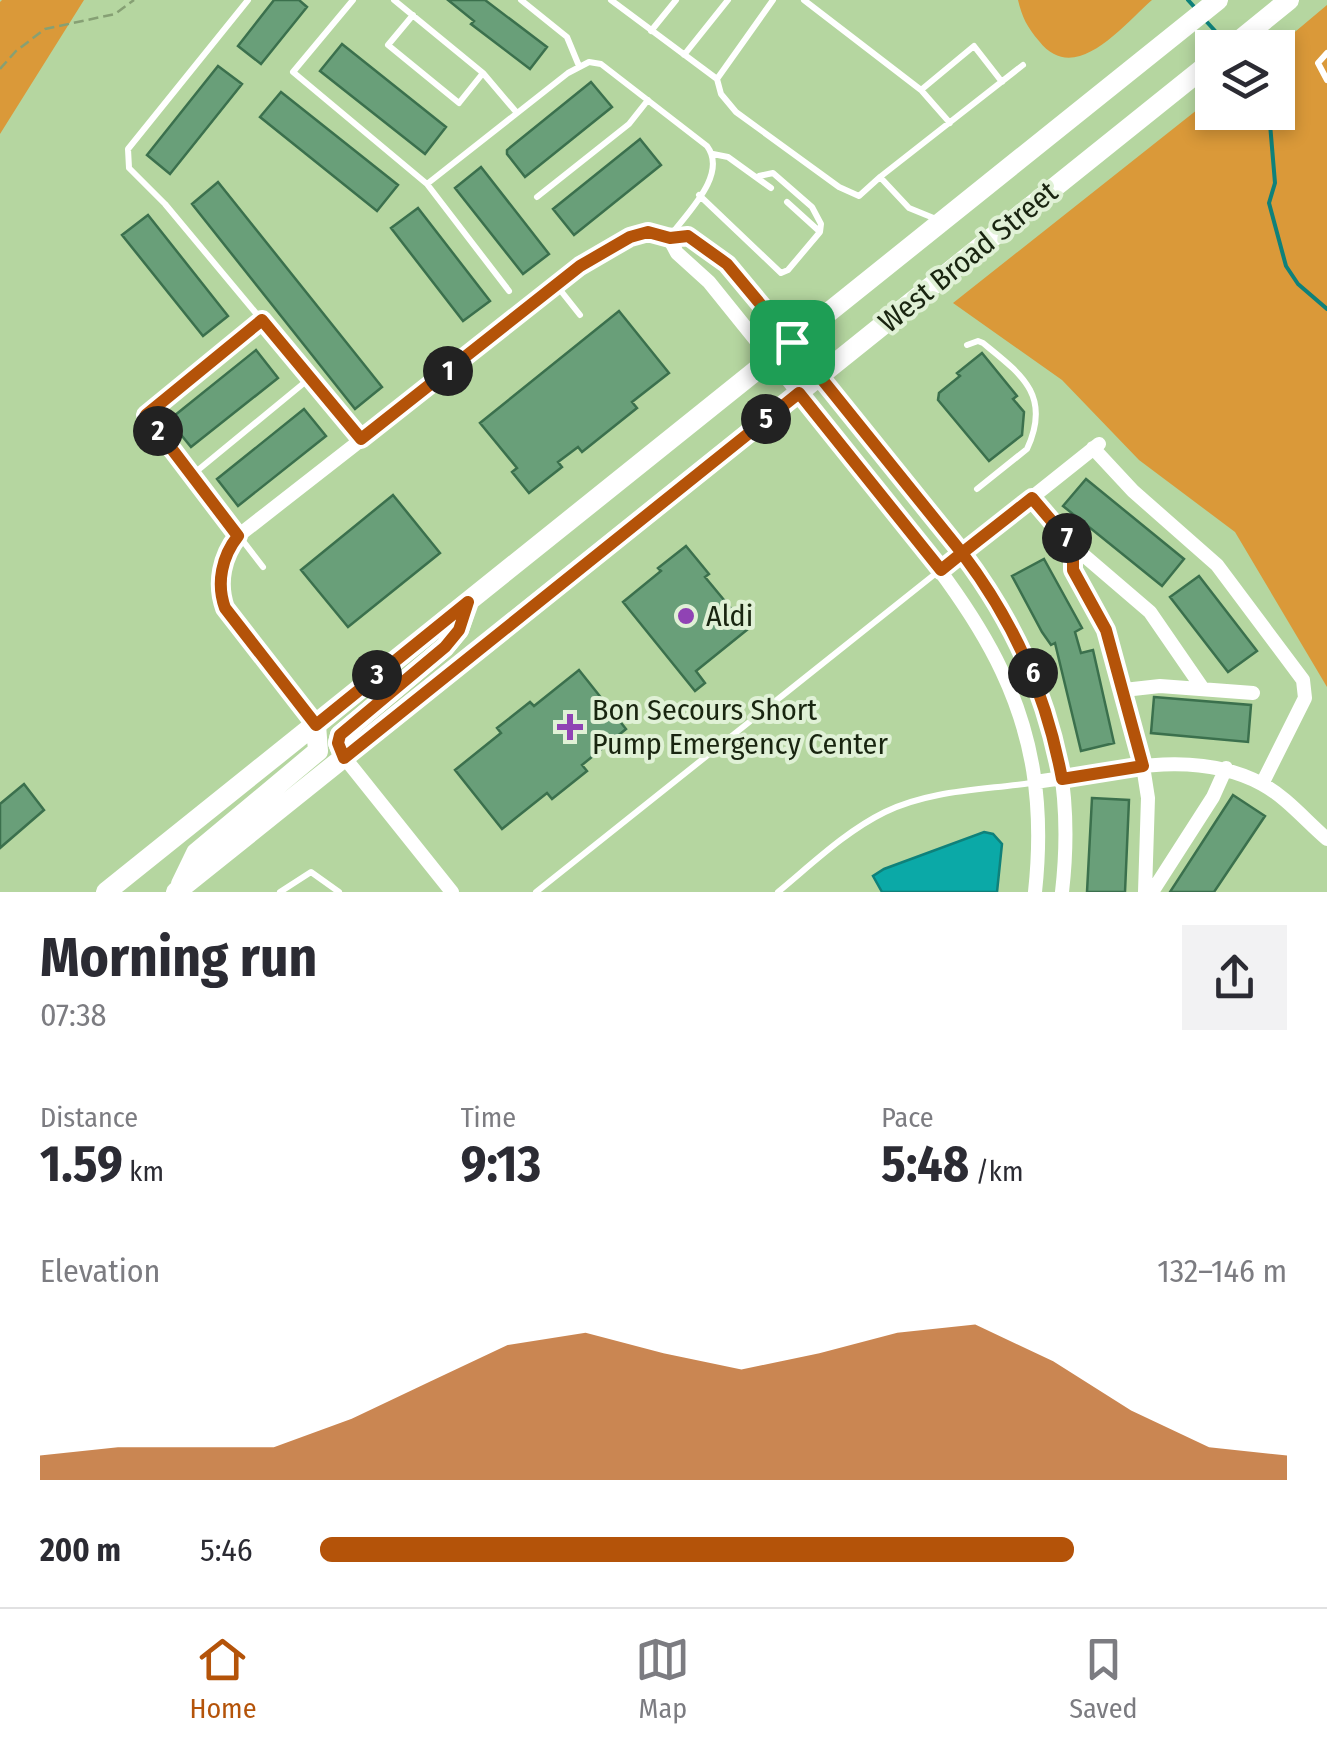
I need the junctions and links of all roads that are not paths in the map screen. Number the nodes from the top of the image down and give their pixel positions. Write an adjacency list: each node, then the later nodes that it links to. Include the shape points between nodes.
1 (248, 0): 43 (lane, via 126,159)
2 (353, 0): 32 (lane, via 293,72)
3 (394, 0): 13 (lane)
4 (521, 0): 18 (lane, via 567,37)
5 (611, 0): 12 (lane)
6 (676, 0): 15 (lane)
7 (728, 0): 17 (lane)
8 (773, 0): 22 (lane)
9 (804, 0): 25 (lane)
10 (1218, 0): 37 (main road, West Broad Street)
11 (1289, 0): 14 (main road)
12 (621, 3): 15 (lane)
13 (413, 15): 20 (lane); 20 (lane, via 388,45 459,102)
14 (1253, 30)
15 (652, 31): 17 (lane)
16 (1327, 53): 23 (lane, via 1318,64)
17 (684, 56): 22 (lane)
18 (579, 66): 26 (lane, via 601,64); 27 (lane)
19 (1023, 66): 24 (lane)
20 (483, 73): 27 (lane)
21 (1195, 76): 47 (main road, West Broad Street)
22 (716, 79): 31 (lane, via 736,112 839,187 859,196)
23 (1327, 80)
24 (1002, 82): 25 (lane, via 974,46); 28 (lane)
25 (920, 90): 28 (lane)
26 (648, 100): 29 (lane); 35 (lane, via 629,124)
27 (517, 113): 32 (lane)
28 (950, 123): 31 (lane)
29 (713, 154): 30 (lane); 34 (lane, via 711,179)
30 (759, 176): 33 (lane); 38 (lane, via 773,173 802,198 820,218)
31 (880, 177): 37 (lane, via 909,208)
32 (427, 184): 41 (lane)
33 (771, 188)
34 (700, 195): 38 (lane, via 781,273); 39 (lane)
35 (537, 197)
36 (787, 202): 38 (lane)
37 (942, 222): 44 (main road, West Broad Street)
38 (820, 232)
39 (670, 238): 40 (street, via 648,232 630,237); 44 (street, via 688,236 727,264); 46 (street)
40 (556, 285): 42 (lane); 50 (street)
41 (509, 290)
42 (580, 315)
43 (262, 320): 48 (lane); 51 (lane, via 146,415)
44 (792, 342): 46 (main road, West Broad Street); 47 (street)
45 (967, 345): 52 (lane, via 984,343 1024,377 1035,405 1028,449)
46 (772, 359): 49 (street); 59 (main road, West Broad Street)
47 (819, 376): 49 (main road, West Broad Street); 56 (street)
48 (310, 378): 50 (lane); 51 (lane)
49 (799, 393): 58 (street); 64 (main road, West Broad Street)
50 (361, 439): 54 (street)
51 (192, 475): 54 (lane)
52 (977, 488)
53 (1032, 498): 55 (street); 56 (street); 69 (street, via 1096,446 1133,490 1217,565 1303,680 1305,698)
54 (238, 536): 57 (lane); 63 (street, via 224,562 225,608)
55 (1073, 546): 60 (street, via 1150,612); 61 (street, via 1073,570 1106,630)
56 (962, 553): 58 (street); 67 (street, via 1028,660)
57 (263, 567)
58 (941, 570): 68 (street, via 1011,688); 76 (lane)
59 (468, 602): 63 (main road, West Broad Street); 64 (main road, via 445,647 340,735)
60 (1204, 689): 61 (street); 62 (street)
61 (1124, 690): 65 (street)
62 (1253, 693)
63 (316, 725): 71 (main road, via 318,752 196,854); 72 (main road, West Broad Street)
64 (344, 758): 71 (main road, West Broad Street); 75 (street)
65 (1143, 766): 66 (street); 67 (street); 80 (street)
66 (1226, 768): 69 (street); 80 (street)
67 (1062, 779): 68 (street); 79 (street)
68 (1034, 782): 77 (lane, via 938,795 888,810); 78 (street)
69 (1262, 784): 70 (street)
70 (1327, 838)
71 (177, 891)
72 (106, 892)
73 (280, 892): 74 (lane, via 311,872)
74 (338, 892)
75 (452, 892)
76 (536, 892)
77 (778, 892)
78 (1035, 892)
79 (1062, 892)
80 (1148, 892)

